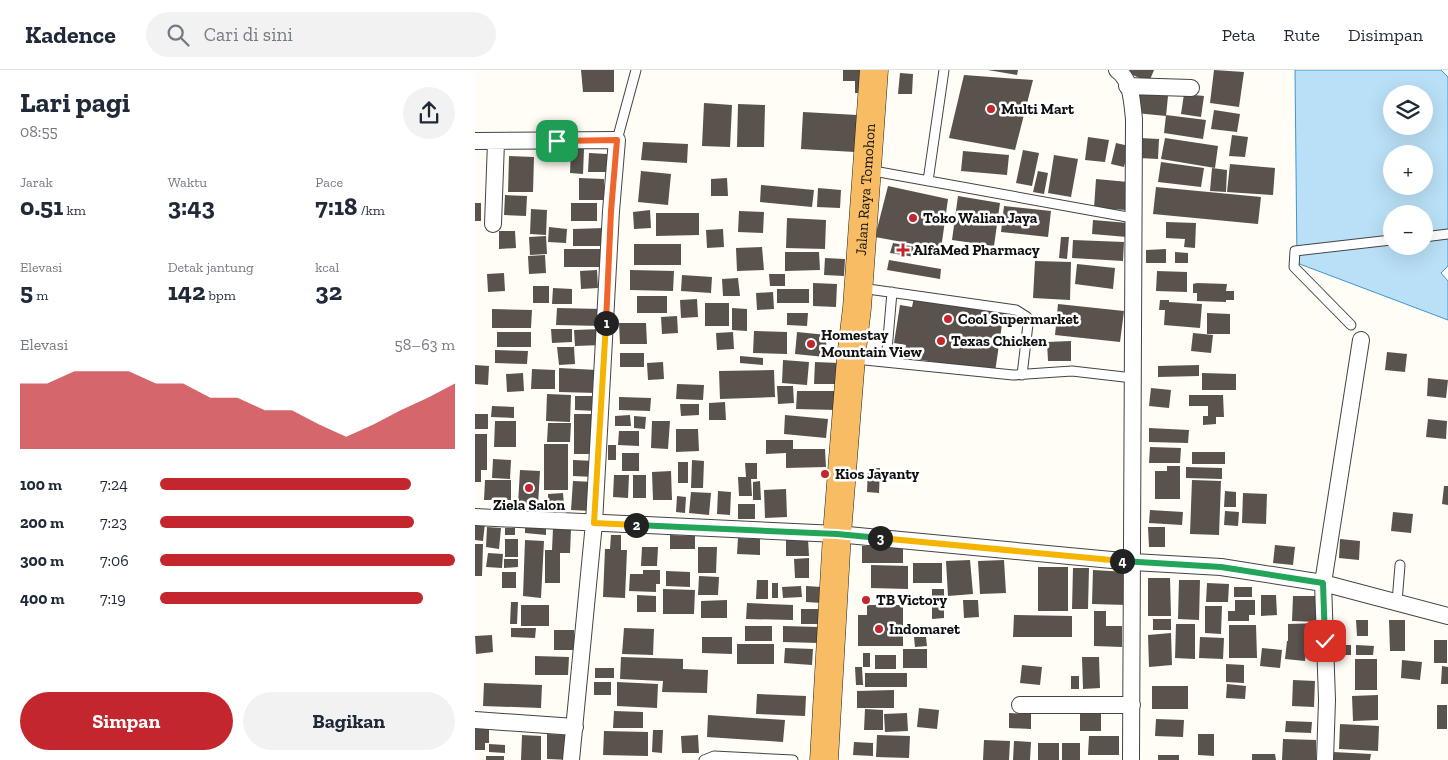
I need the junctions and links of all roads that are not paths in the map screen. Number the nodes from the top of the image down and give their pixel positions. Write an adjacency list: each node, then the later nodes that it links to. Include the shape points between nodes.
1 (637, 70): 7 (lane)
2 (874, 70): 10 (highway, Jalan Raya Tomohon)
3 (944, 70): 11 (lane)
4 (1117, 70): 5 (street, via 1123,74)
5 (1127, 86): 6 (street); 12 (street, via 1131,93 1134,120)
6 (1191, 88)
7 (617, 140): 9 (street); 26 (street)
8 (475, 141): 9 (street)
9 (496, 142): 13 (street)
10 (866, 170): 11 (lane); 18 (highway, Jalan Raya Tomohon)
11 (928, 181): 12 (lane)
12 (1133, 218): 24 (street)
13 (493, 224)
14 (1448, 234): 15 (lane)
15 (1433, 236)
16 (1383, 241): 19 (lane, via 1295,250 1294,267)
17 (892, 292): 18 (lane); 22 (lane); 23 (lane, via 1021,313 1027,317 1028,324)
18 (858, 298): 21 (highway, Jalan Raya Tomohon)
19 (1351, 325)
20 (1361, 340): 30 (street)
21 (851, 358): 22 (lane); 27 (highway, Jalan Raya Tomohon)
22 (886, 362): 23 (lane)
23 (1022, 375): 24 (lane, via 1073,371)
24 (1133, 378): 28 (street)
25 (475, 517): 26 (street)
26 (594, 523): 27 (street); 36 (street)
27 (837, 534): 28 (street); 40 (highway, Jalan Raya Tomohon)
28 (1133, 562): 30 (street, via 1221,567); 34 (street)
29 (1400, 565): 31 (lane)
30 (1323, 583): 31 (street); 42 (street, via 1327,700)
31 (1397, 602): 32 (street)
32 (1448, 616)
33 (1020, 705): 34 (street)
34 (1132, 705): 41 (street)
35 (475, 720): 36 (street)
36 (575, 727): 37 (street)
37 (571, 760)
38 (704, 760): 39 (lane, via 713,756)
39 (793, 760)
40 (824, 760)
41 (1131, 760)
42 (1325, 760)

